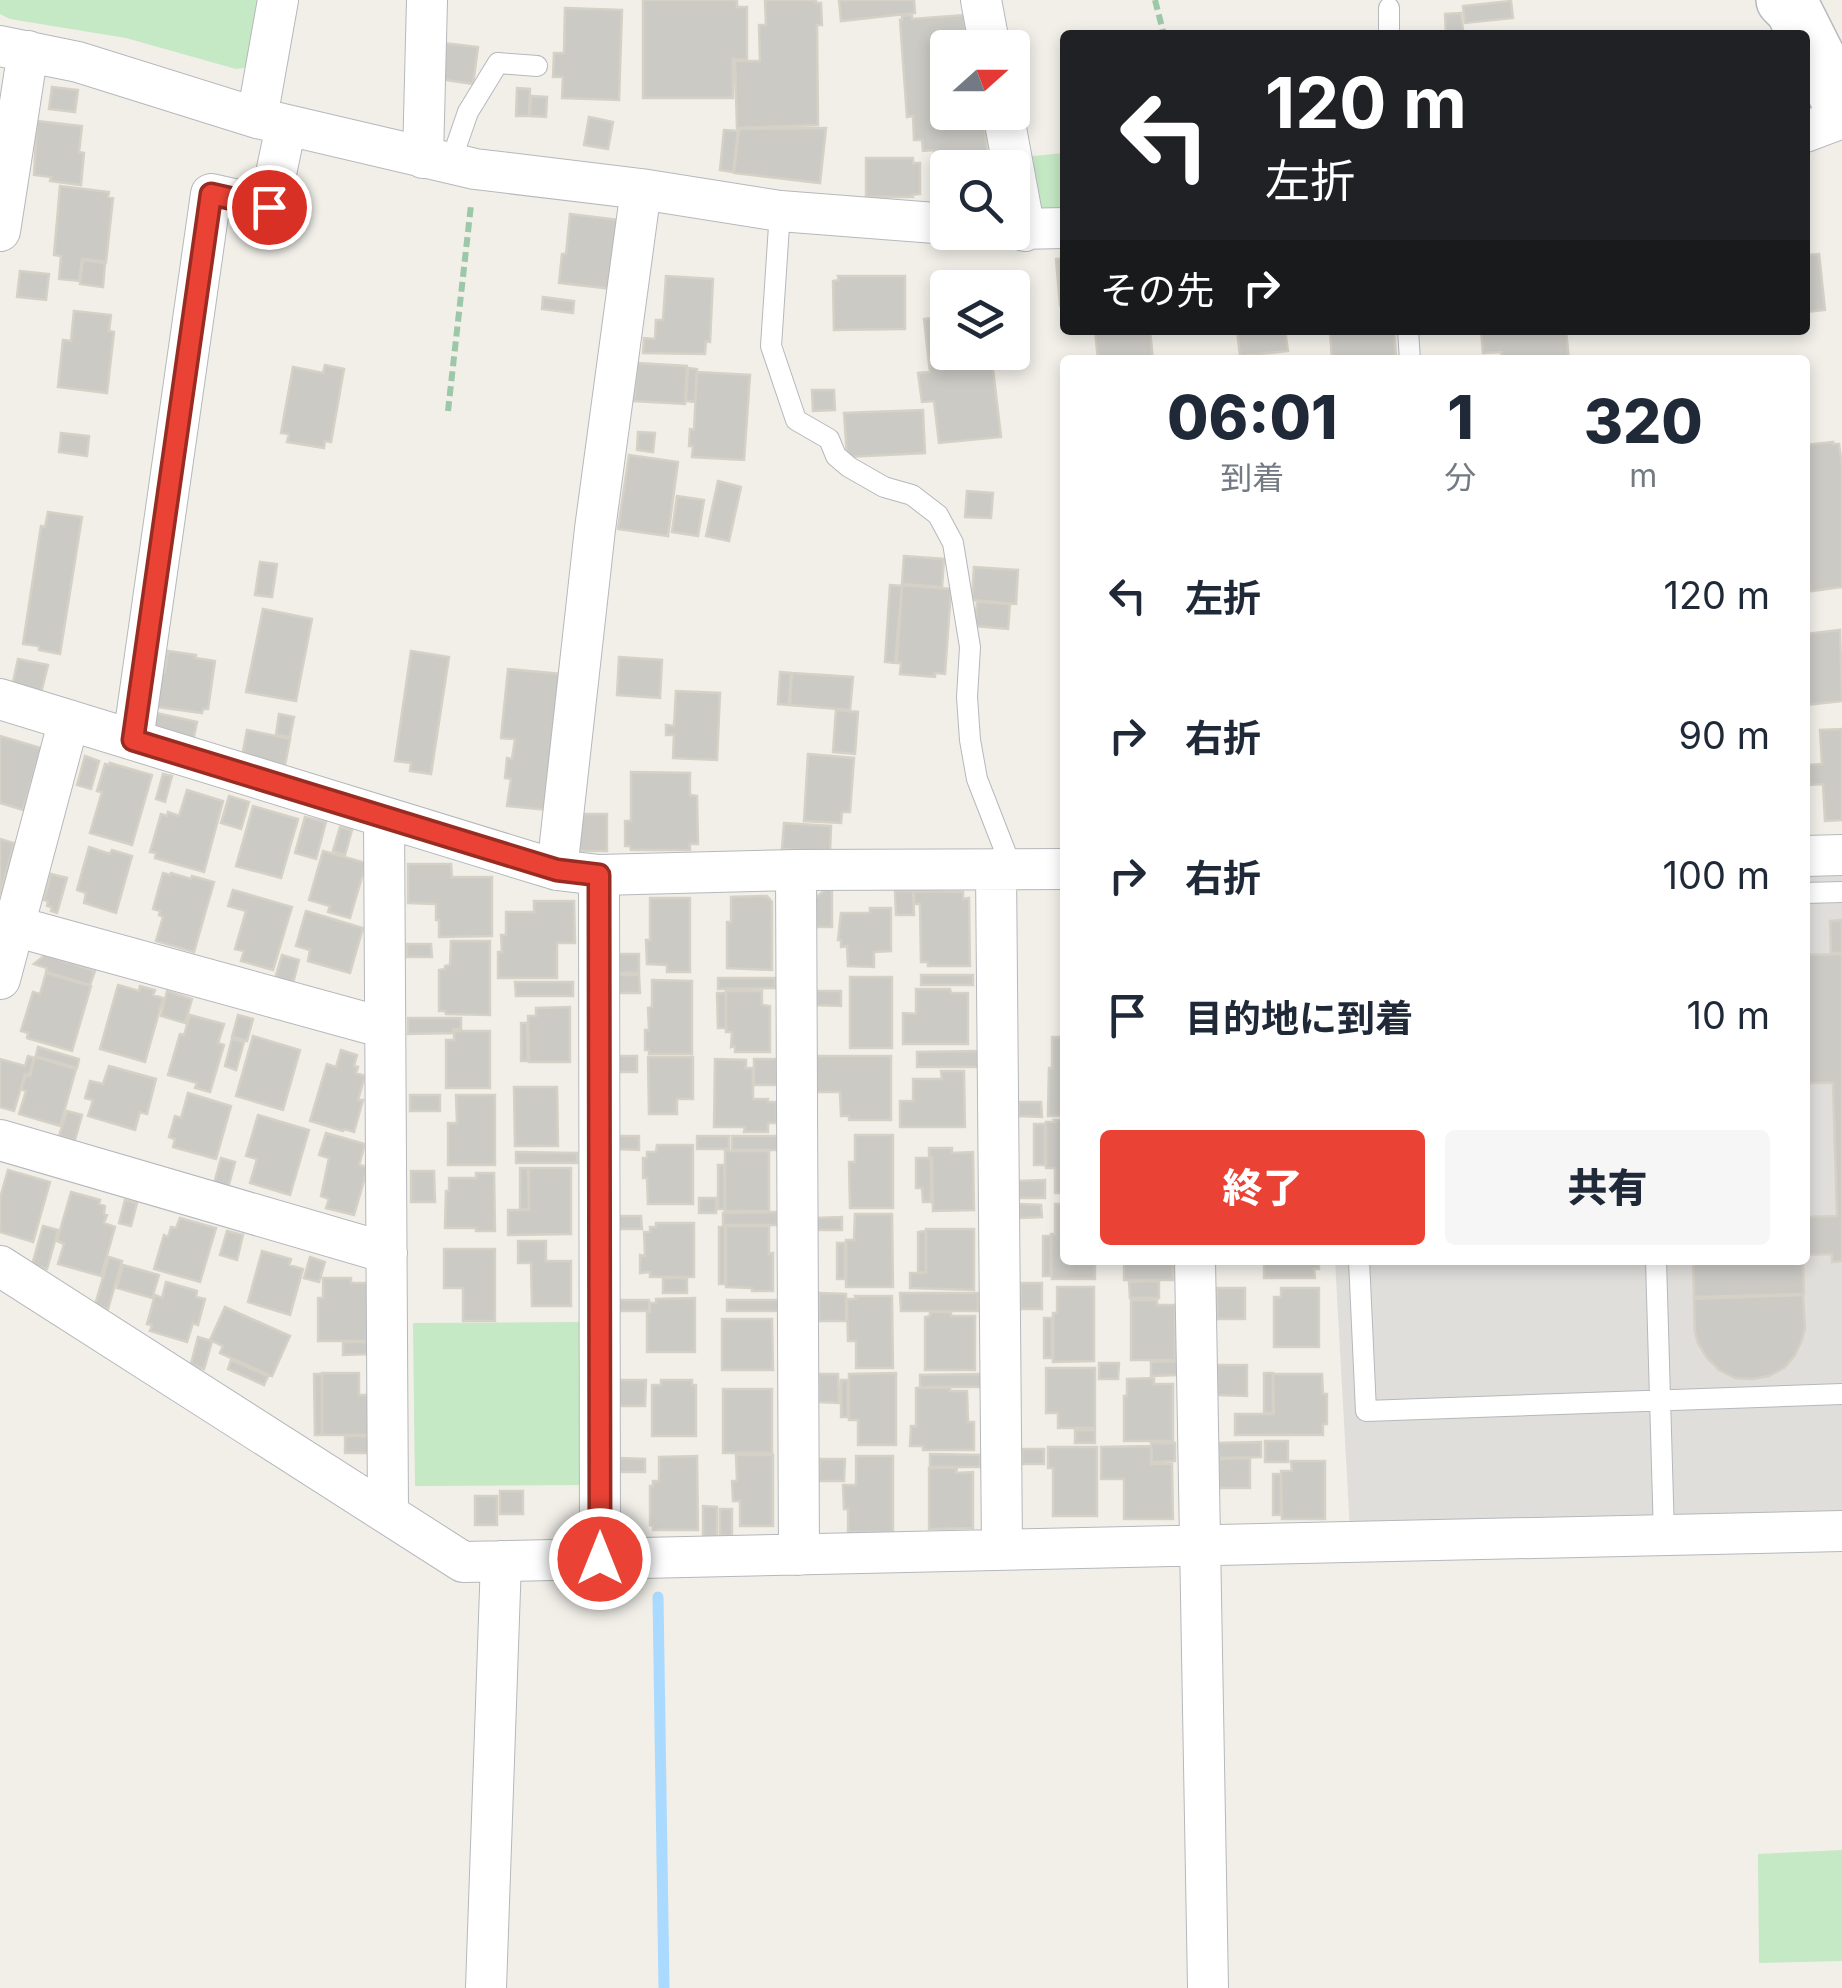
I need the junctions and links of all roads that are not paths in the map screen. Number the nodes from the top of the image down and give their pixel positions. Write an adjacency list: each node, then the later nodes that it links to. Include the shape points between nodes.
1 (278, 0): 14 (street)
2 (427, 0): 16 (street)
3 (982, 0): 6 (street)
4 (1784, 0): 8 (main road)
5 (1390, 8): 7 (lane)
6 (987, 30)
7 (1390, 30)
8 (1804, 30)
9 (1810, 43): 12 (main road)
10 (14, 48): 14 (street); 22 (street)
11 (537, 66): 16 (lane, via 498,63 468,112)
12 (1842, 106)
13 (1842, 118): 15 (street)
14 (272, 122): 16 (street); 25 (street, via 269,207 211,194)
15 (1810, 130)
16 (449, 164): 17 (street)
17 (641, 188): 18 (street); 31 (street)
18 (780, 210): 19 (street); 29 (lane, via 771,346 796,420 829,439 849,467 912,495 938,515 953,544 970,646 967,697 976,779)
19 (930, 222)
20 (1060, 228): 21 (street)
21 (1030, 230)
22 (0, 232)
23 (0, 699): 24 (street)
24 (69, 720): 25 (street); 36 (street)
25 (133, 740): 26 (street)
26 (384, 816): 31 (street); 38 (street)
27 (1842, 855): 28 (street)
28 (1810, 856)
29 (1004, 869): 30 (street); 32 (street); 51 (street)
30 (1060, 869)
31 (557, 870): 33 (street)
32 (796, 870): 33 (street); 52 (street)
33 (599, 875): 53 (street)
34 (1842, 892): 35 (lane)
35 (1810, 893)
36 (14, 926): 37 (street); 38 (street)
37 (0, 979)
38 (385, 1028): 40 (street)
39 (0, 1140): 40 (street)
40 (386, 1253): 47 (street)
41 (1195, 1265): 50 (street)
42 (1359, 1265): 46 (lane, via 1366,1411)
43 (1656, 1265): 46 (lane)
44 (0, 1266): 47 (street)
45 (1842, 1394): 46 (lane)
46 (1660, 1400): 49 (lane)
47 (388, 1514): 54 (street, via 463,1562)
48 (1842, 1531): 49 (street)
49 (1664, 1535): 50 (street)
50 (1200, 1546): 51 (street); 56 (street)
51 (1002, 1550): 52 (street)
52 (800, 1554): 53 (street)
53 (600, 1559): 54 (street)
54 (501, 1561): 55 (street)
55 (486, 1988)
56 (1208, 1988)

